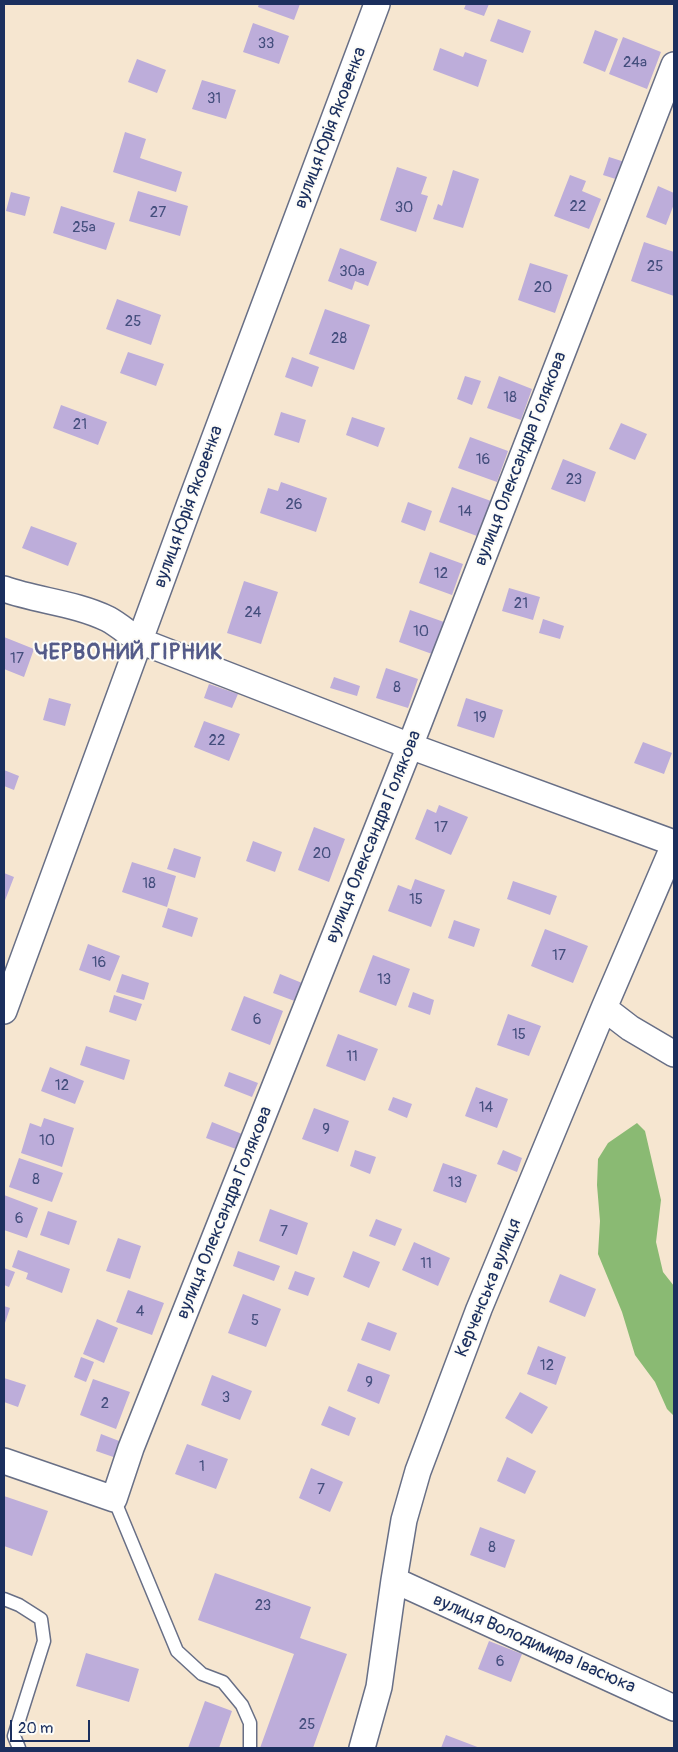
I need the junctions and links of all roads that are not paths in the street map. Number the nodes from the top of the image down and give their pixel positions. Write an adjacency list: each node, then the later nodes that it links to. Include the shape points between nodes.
1 (377, 4): 4 (street, вулиця Юрія Яковенка)
2 (674, 65): 5 (street, вулиця Олександра Голякова)
3 (4, 589): 4 (street, via 76,607 108,620)
4 (140, 641): 5 (street); 8 (street, вулиця Юрія Яковенка)
5 (410, 746): 6 (street); 11 (street, вулиця Олександра Голякова)
6 (674, 844): 7 (street, Керченська вулиця)
7 (604, 1008): 9 (street); 12 (street, Керченська вулиця, via 479,1309 418,1471 404,1520)
8 (4, 1012)
9 (674, 1054)
10 (4, 1462): 11 (street)
11 (114, 1499): 16 (lane, via 177,1651 202,1674 223,1682 242,1705 250,1723)
12 (394, 1580): 14 (street, вулиця Володимира Івасюка); 17 (street, Керченська вулиця, via 379,1688)
13 (4, 1599): 15 (lane, via 41,1619 44,1640 14,1736)
14 (674, 1708)
15 (19, 1748)
16 (250, 1748)
17 (362, 1748)

